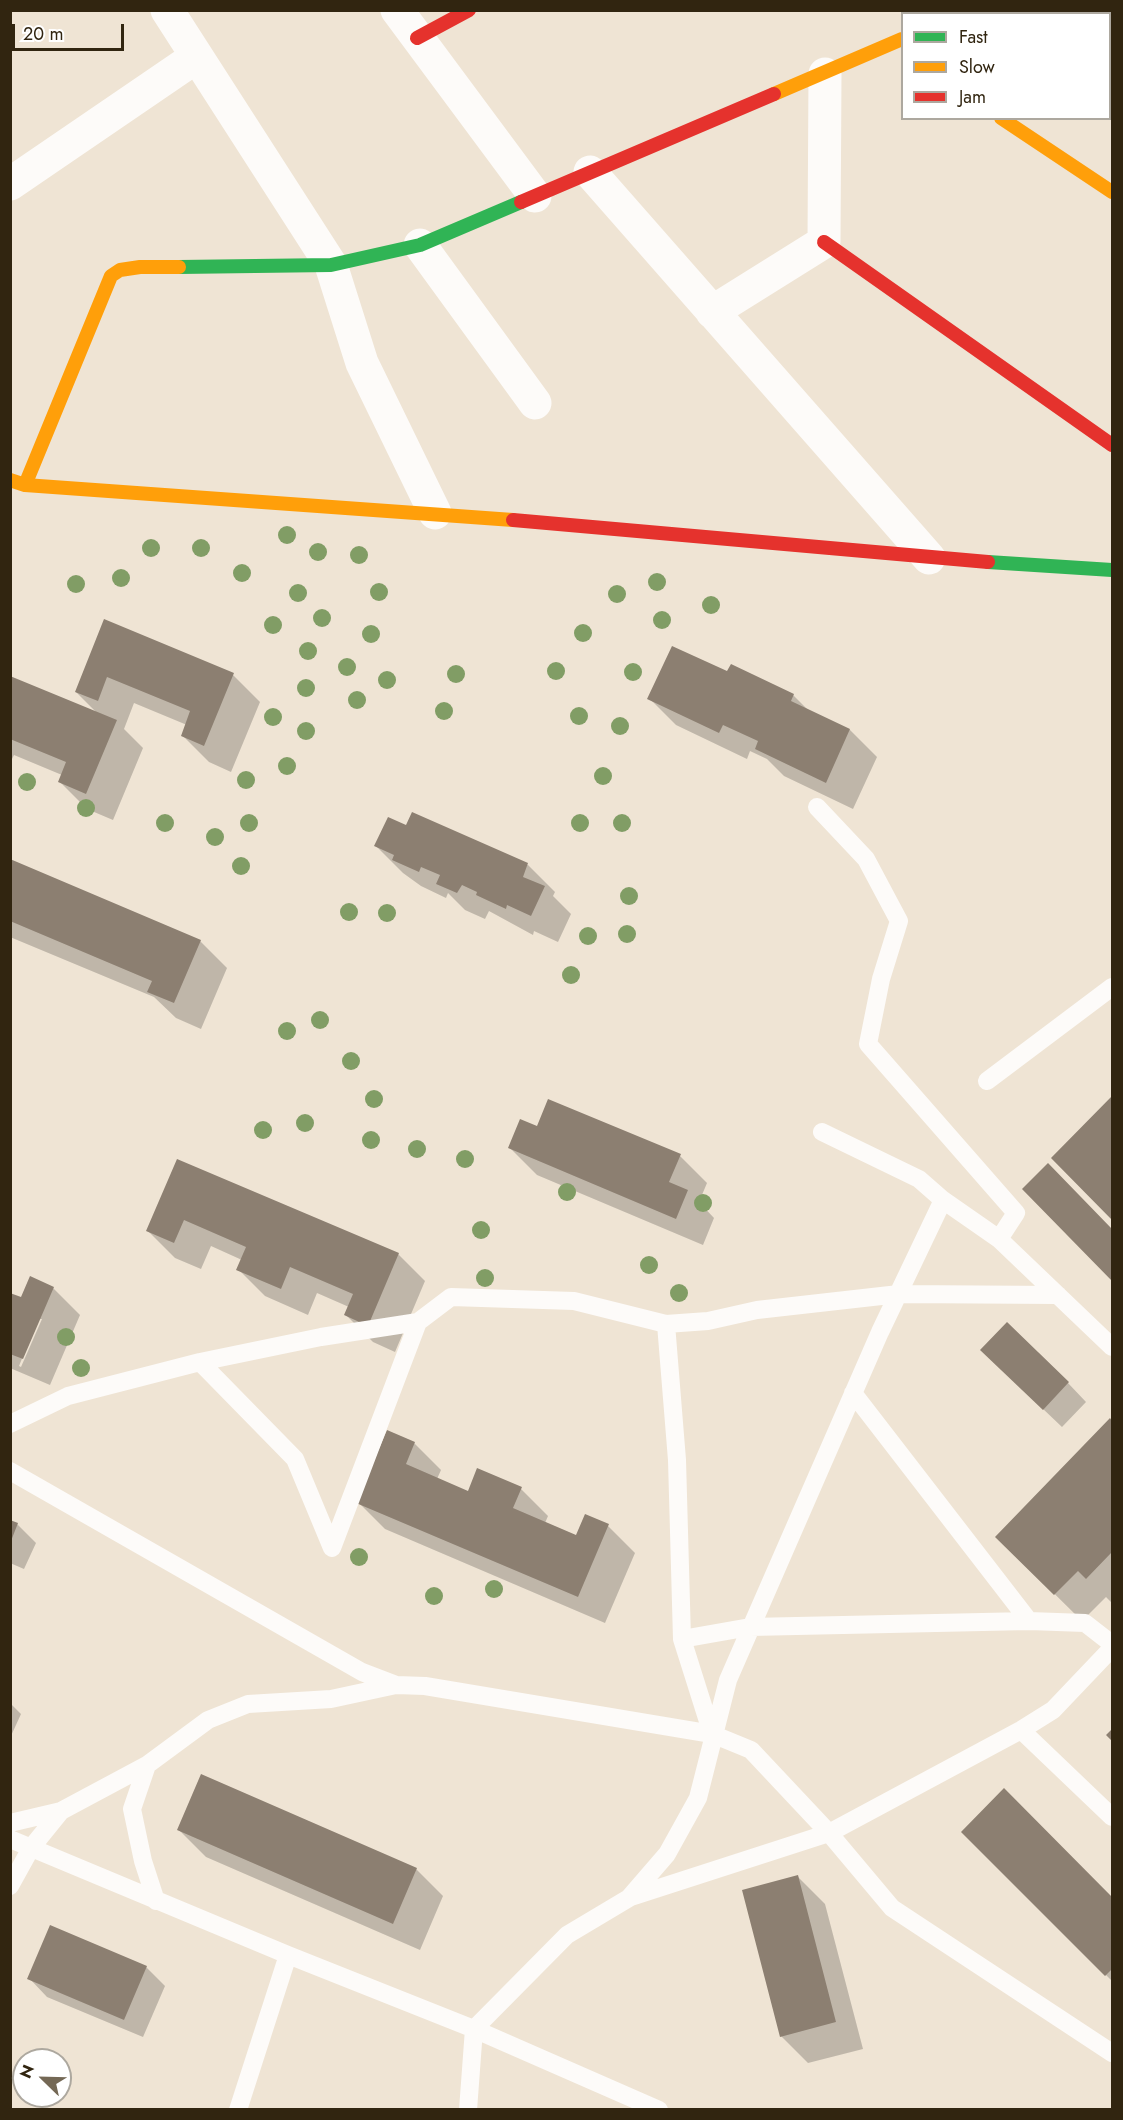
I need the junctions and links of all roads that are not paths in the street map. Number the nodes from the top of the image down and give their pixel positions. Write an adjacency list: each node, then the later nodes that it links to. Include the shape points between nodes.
1 (167, 10): 6 (street)
2 (397, 10): 4 (street)
3 (469, 10): 4 (street)
4 (417, 38): 12 (street)
5 (901, 40): 7 (street)
6 (196, 57): 10 (street); 15 (street)
7 (825, 74): 9 (street); 13 (street)
8 (1004, 120): 11 (street)
9 (590, 172): 12 (street); 16 (street)
10 (10, 184)
11 (1113, 192)
12 (535, 196): 14 (street)
13 (824, 242): 16 (street); 18 (street)
14 (420, 245): 15 (street); 17 (street)
15 (331, 264): 20 (street, via 140,267 120,270 111,276); 21 (street, via 362,363)
16 (712, 312): 22 (street)
17 (535, 403)
18 (1113, 446)
19 (10, 480): 20 (street)
20 (26, 485): 21 (street)
21 (435, 513): 22 (street)
22 (929, 558): 23 (street)
23 (1113, 570)
24 (818, 807): 29 (lane, via 866,859 899,921 881,979 868,1044 1016,1213)
25 (1113, 987): 26 (lane)
26 (987, 1081)
27 (822, 1132): 28 (lane, via 919,1179)
28 (943, 1200): 29 (lane); 30 (lane)
29 (999, 1239): 31 (lane)
30 (899, 1294): 31 (lane); 33 (lane); 36 (lane)
31 (1058, 1295): 34 (lane)
32 (418, 1322): 33 (lane, via 451,1297 574,1301); 35 (lane); 35 (lane, via 332,1548 295,1459)
33 (666, 1324): 41 (lane, via 677,1460)
34 (1113, 1347)
35 (200, 1362): 37 (lane, via 68,1396)
36 (853, 1393): 39 (lane); 40 (lane)
37 (10, 1424)
38 (10, 1472): 43 (lane, via 362,1672)
39 (1029, 1621): 40 (lane); 42 (lane, via 1085,1623)
40 (750, 1627): 41 (lane); 45 (lane)
41 (682, 1639): 45 (lane)
42 (1113, 1646): 44 (lane, via 1053,1710)
43 (396, 1685): 45 (lane, via 425,1686); 46 (lane, via 331,1699 248,1704 207,1720)
44 (1021, 1730): 48 (lane); 50 (lane)
45 (712, 1734): 50 (lane, via 751,1750); 54 (lane, via 698,1798 667,1854)
46 (147, 1766): 47 (lane); 55 (lane, via 132,1809)
47 (61, 1811): 49 (lane); 52 (lane)
48 (1113, 1817)
49 (10, 1823)
50 (829, 1833): 54 (lane); 58 (lane, via 892,1908)
51 (10, 1839): 52 (lane)
52 (31, 1848): 53 (lane); 55 (lane)
53 (10, 1886)
54 (629, 1898): 57 (lane, via 567,1935)
55 (156, 1901): 56 (lane)
56 (288, 1955): 57 (lane); 59 (lane)
57 (474, 2029): 60 (lane); 61 (lane)
58 (1113, 2053)
59 (238, 2109)
60 (468, 2109)
61 (659, 2109)

